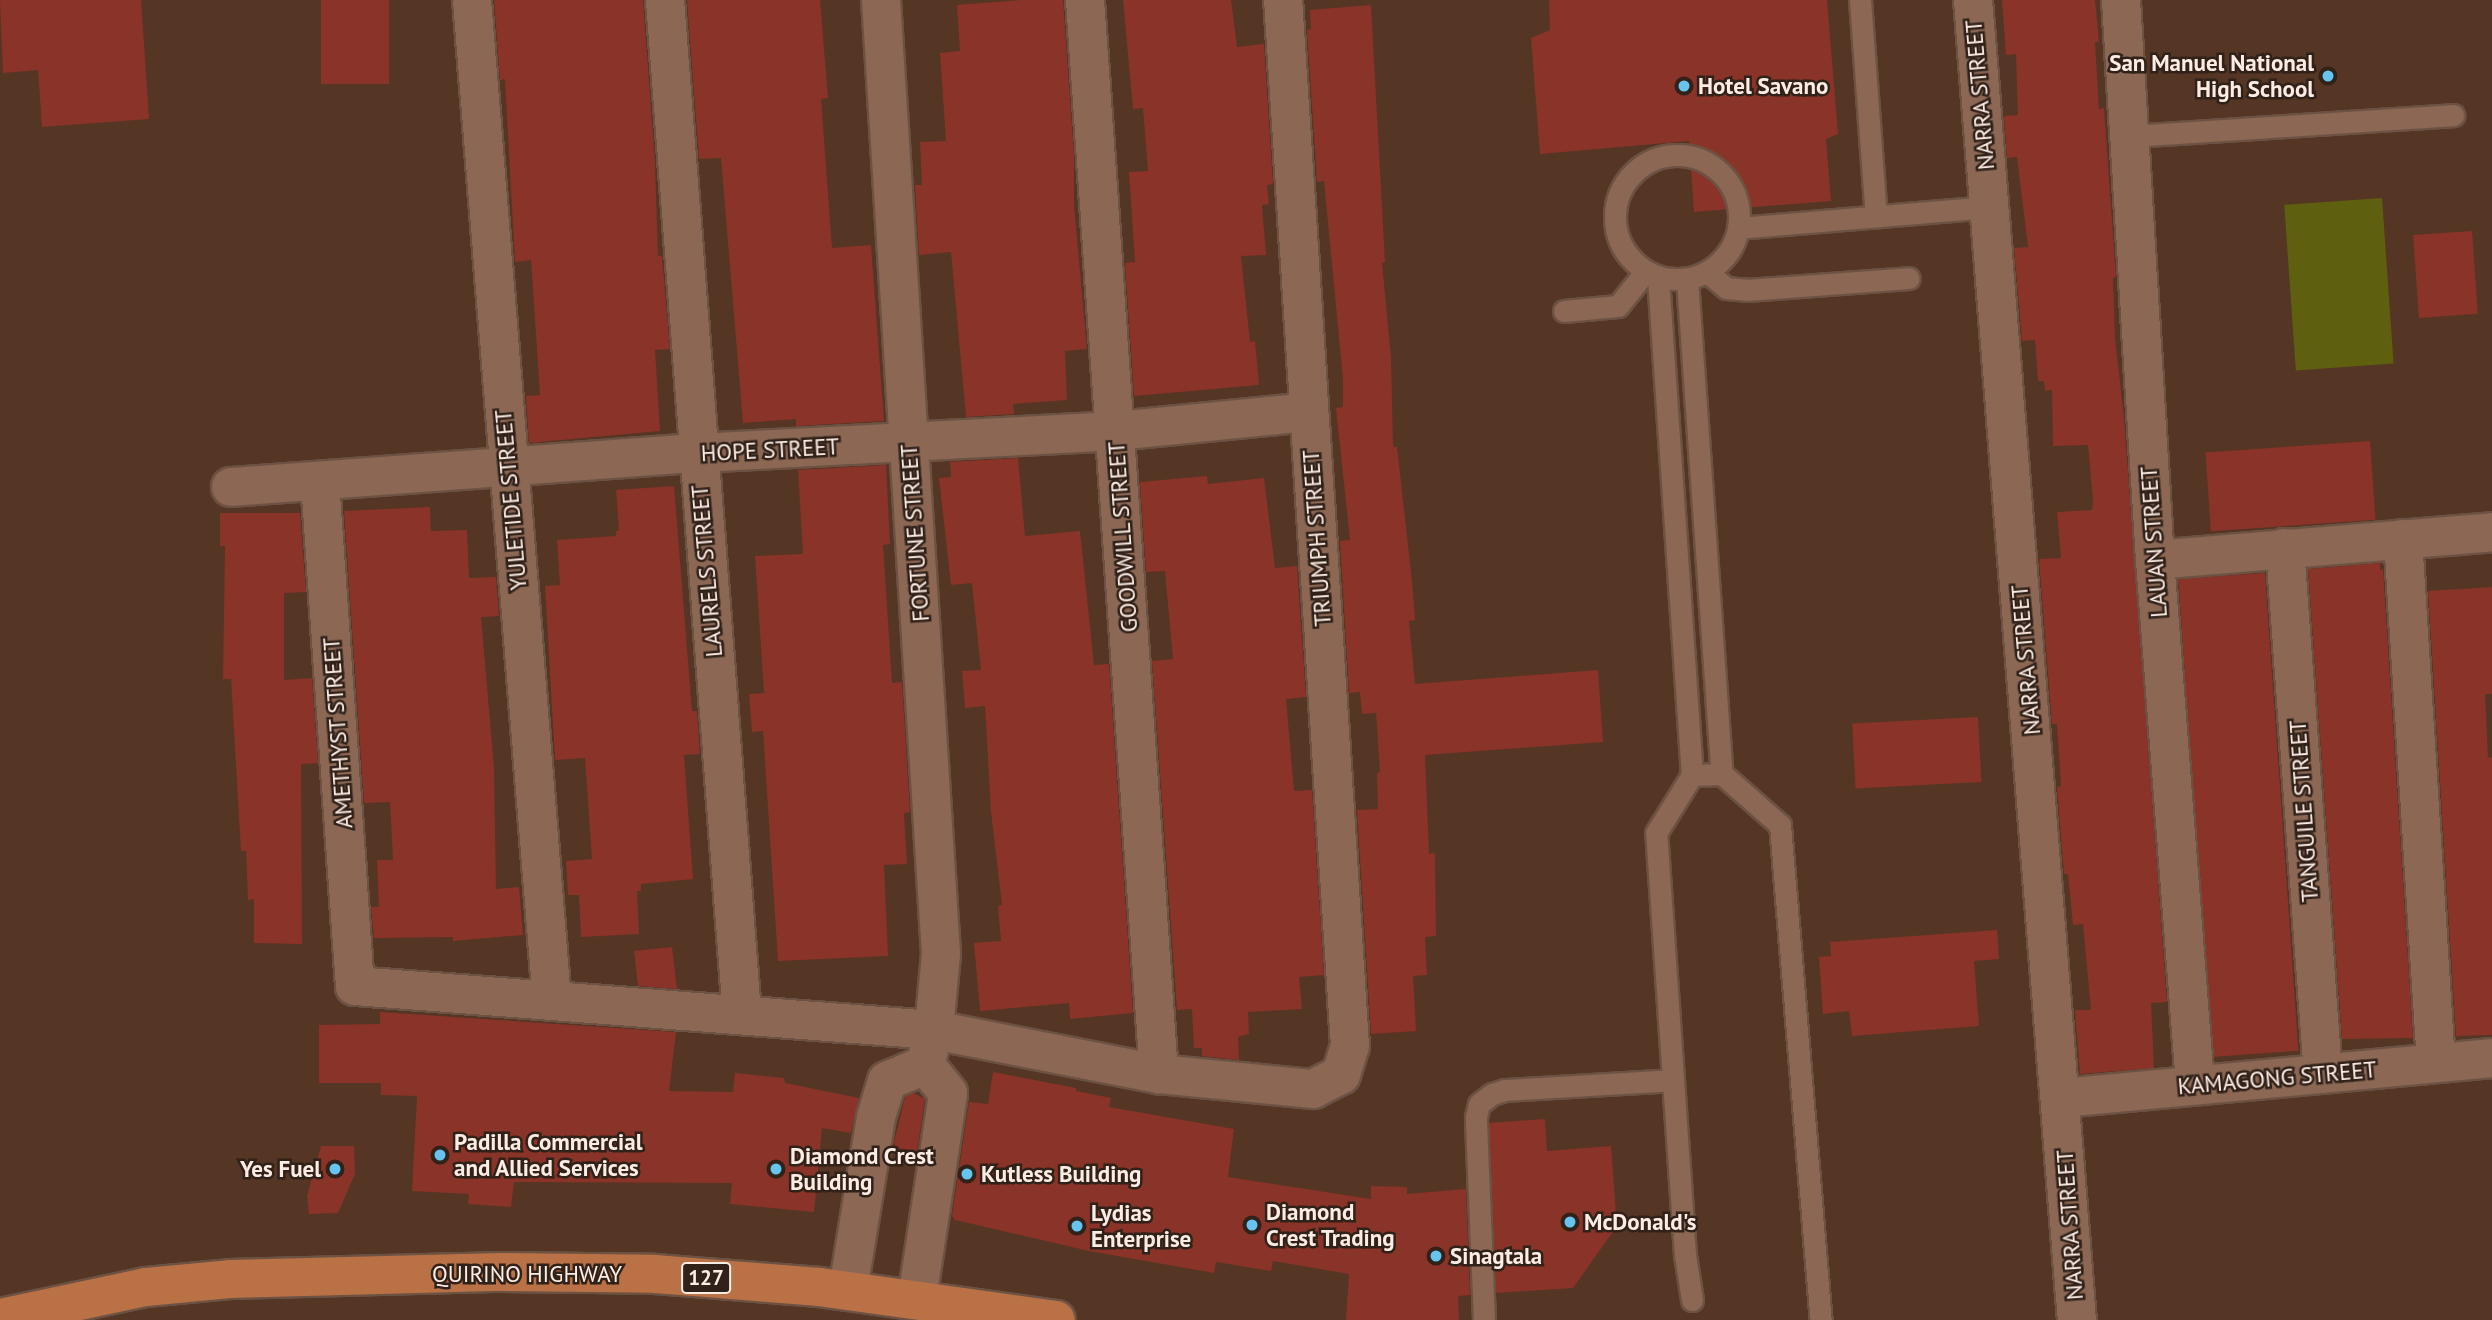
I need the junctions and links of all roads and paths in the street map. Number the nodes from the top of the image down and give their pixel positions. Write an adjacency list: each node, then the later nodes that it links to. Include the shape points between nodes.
1 (472, 0): 22 (street, YULETIDE STREET)
2 (666, 0): 21 (street, LAURELS STREET)
3 (881, 0): 20 (street, FORTUNE STREET)
4 (1085, 0): 19 (street, GOODWILL STREET)
5 (1283, 0): 18 (street, TRIUMPH STREET)
6 (1860, 0): 12 (lane)
7 (1973, 0): 11 (street, NARRA STREET)
8 (2121, 0): 10 (street, LAUAN STREET)
9 (2453, 115): 10 (lane)
10 (2130, 136): 28 (street, LAUAN STREET)
11 (1990, 207): 12 (lane); 40 (street, NARRA STREET)
12 (1876, 216): 13 (lane)
13 (1738, 228): 14 (lane, via 1737,199 1714,167 1677,155 1640,166 1626,180 1614,219 1618,240 1629,258); 15 (lane, via 1724,259)
14 (1652, 274): 15 (lane); 17 (lane, via 1618,306); 30 (lane)
15 (1697, 276): 16 (lane, via 1726,288 1747,290); 29 (lane)
16 (1909, 278)
17 (1564, 311)
18 (1309, 412): 19 (street, HOPE STREET); 36 (street, TRIUMPH STREET, via 1350,1046 1341,1075 1313,1089)
19 (1116, 431): 20 (street, HOPE STREET); 36 (street, GOODWILL STREET)
20 (910, 442): 21 (street, HOPE STREET); 33 (street, FORTUNE STREET, via 941,954)
21 (698, 453): 22 (street, HOPE STREET); 32 (street, LAURELS STREET)
22 (509, 467): 23 (street, HOPE STREET); 31 (street, YULETIDE STREET)
23 (320, 481): 24 (street, HOPE STREET); 31 (street, AMETHYST STREET, via 355,986)
24 (231, 487)
25 (2492, 531): 26 (street)
26 (2403, 539): 27 (street); 35 (street)
27 (2285, 548): 28 (street); 37 (street, TANGUILE STREET)
28 (2155, 559): 39 (street, LAUAN STREET)
29 (1722, 774): 30 (lane); 47 (lane, via 1780,824)
30 (1692, 775): 38 (lane, via 1657,833)
31 (552, 1001): 32 (street)
32 (742, 1015): 33 (street)
33 (930, 1047): 36 (street); 41 (street, via 887,1081 876,1117); 42 (street, via 948,1093)
34 (2492, 1058): 35 (street, KAMAGONG STREET)
35 (2436, 1063): 37 (street, KAMAGONG STREET)
36 (1159, 1074)
37 (2323, 1074): 39 (street, KAMAGONG STREET)
38 (1673, 1080): 43 (lane); 46 (lane, via 1505,1090 1479,1104)
39 (2195, 1084): 40 (street, KAMAGONG STREET)
40 (2062, 1098): 48 (street, NARRA STREET)
41 (848, 1290): 42 (main road, QUIRINO HIGHWAY / 127); 44 (main road, QUIRINO HIGHWAY / 127, via 655,1274 230,1279 146,1287)
42 (917, 1298): 45 (main road, QUIRINO HIGHWAY / 127)
43 (1692, 1300)
44 (0, 1318)
45 (1056, 1320)
46 (1484, 1320)
47 (1821, 1320)
48 (2077, 1320)

